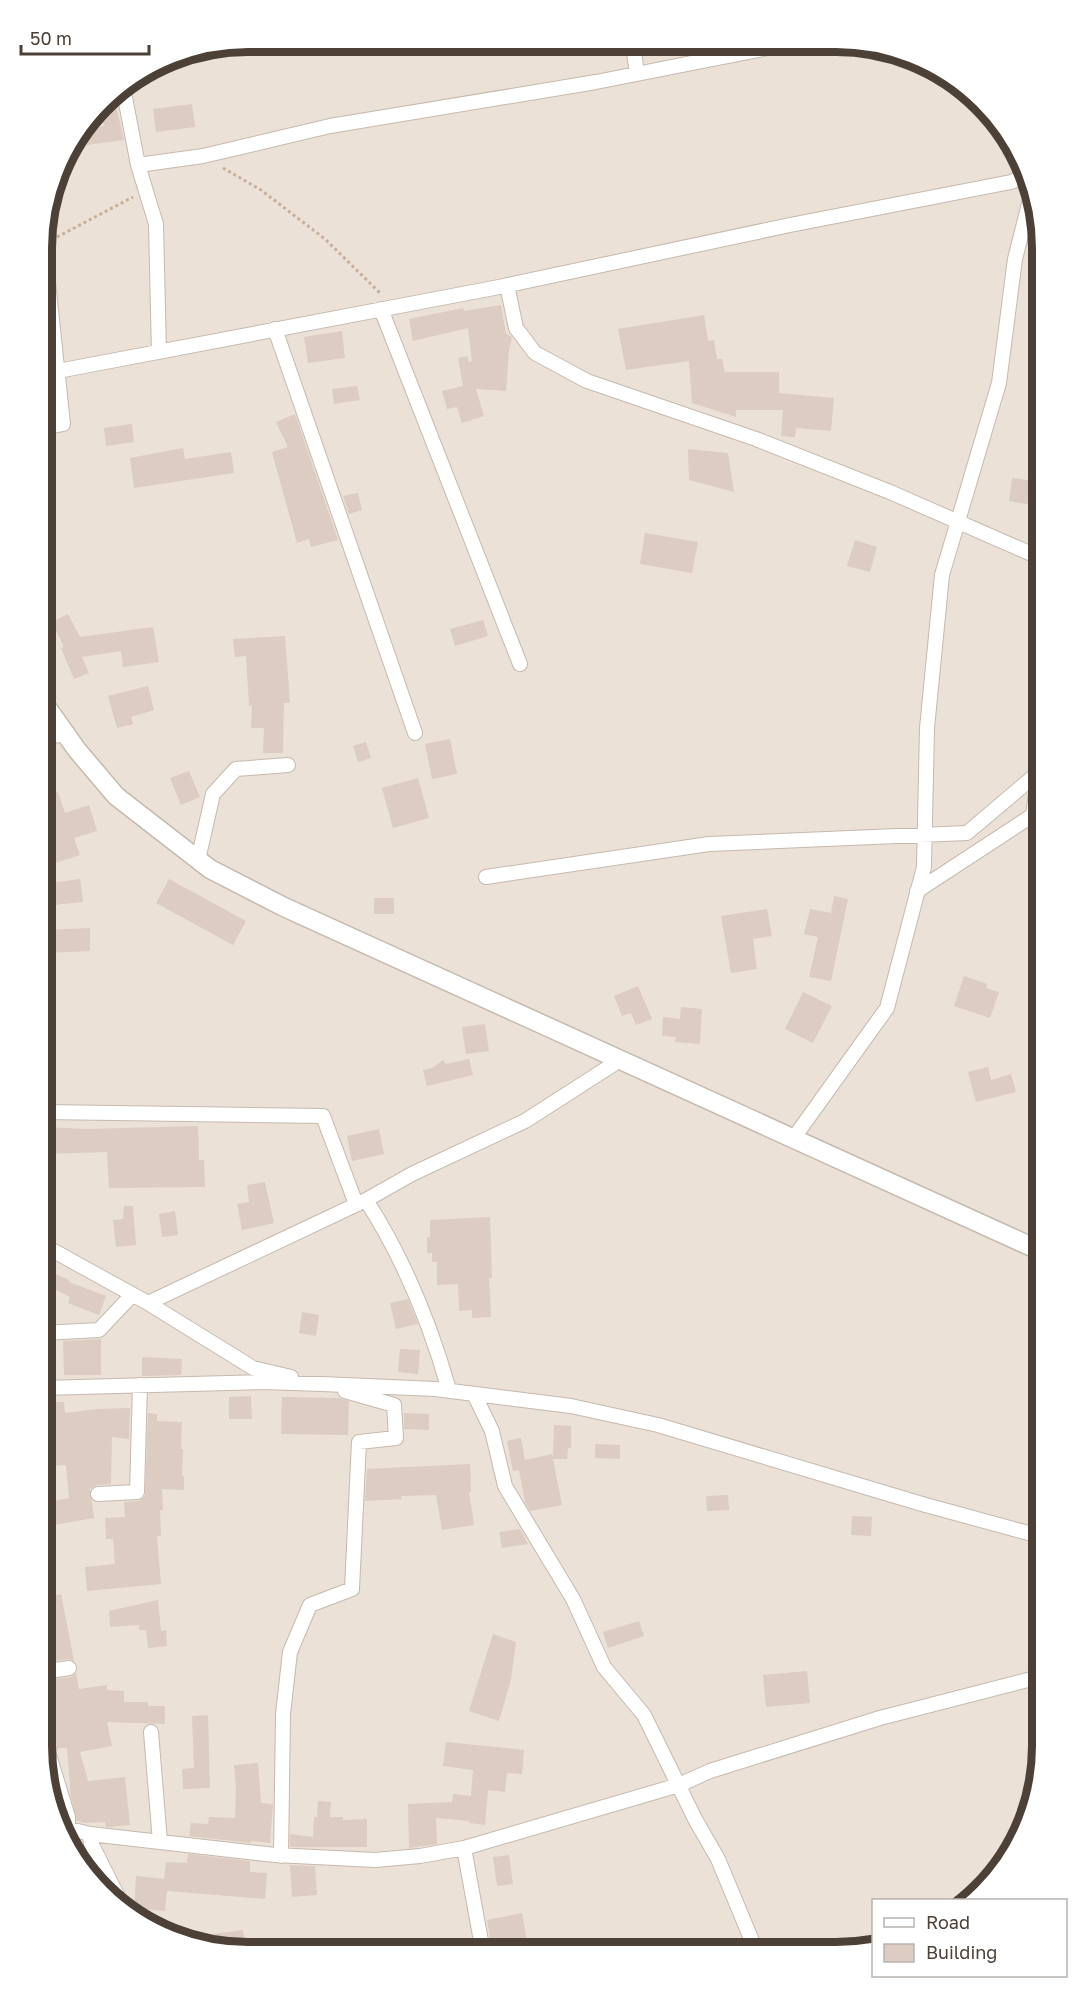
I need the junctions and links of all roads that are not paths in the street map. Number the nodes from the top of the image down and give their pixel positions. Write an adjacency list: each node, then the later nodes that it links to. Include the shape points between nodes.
1 (634, 52): 3 (street)
2 (748, 52): 3 (street)
3 (637, 74): 5 (street, via 330,126 203,156)
4 (125, 97): 5 (street)
5 (138, 165): 12 (street, via 156,224)
6 (1019, 179): 9 (street)
7 (1028, 208): 15 (street, via 1015,259 999,382)
8 (52, 284): 13 (street)
9 (507, 285): 10 (street); 15 (street, via 516,328 535,353 587,381 756,439)
10 (387, 308): 11 (street); 17 (street)
11 (275, 329): 12 (street); 19 (street)
12 (159, 352): 13 (street)
13 (58, 371): 14 (street, via 63,424)
14 (52, 426)
15 (957, 523): 16 (street); 25 (street, via 942,575 927,728)
16 (1033, 555)
17 (520, 664)
18 (52, 715): 20 (street)
19 (415, 733)
20 (66, 735): 21 (street); 26 (street, via 116,796)
21 (52, 736)
22 (288, 765): 26 (street, via 236,769 213,794)
23 (1033, 778): 25 (street, via 967,833)
24 (1033, 815): 28 (street)
25 (925, 835): 27 (street, via 709,844); 28 (street)
26 (198, 860): 29 (street, via 284,907)
27 (486, 877)
28 (918, 891): 31 (street, via 886,1008)
29 (620, 1060): 31 (street); 32 (street, via 525,1121 412,1173)
30 (52, 1112): 32 (street, via 323,1116)
31 (793, 1138): 33 (street)
32 (361, 1202): 36 (street); 41 (street, via 411,1283)
33 (1032, 1247)
34 (52, 1250): 35 (street)
35 (132, 1295): 36 (street); 37 (street, via 99,1330)
36 (148, 1303): 38 (street, via 253,1368)
37 (52, 1332)
38 (322, 1384): 39 (street); 41 (street); 56 (street, via 394,1405 396,1438 359,1442 352,1589 310,1605 290,1652 283,1714)
39 (140, 1385): 40 (street); 43 (street, via 137,1492)
40 (52, 1388)
41 (449, 1390): 42 (street)
42 (474, 1394): 44 (street, via 571,1406 658,1425); 50 (street, via 492,1431 505,1486 573,1599 604,1666 644,1715)
43 (98, 1494)
44 (1032, 1534)
45 (69, 1668): 46 (street)
46 (52, 1671)
47 (1032, 1679): 50 (street, via 880,1718 710,1771)
48 (151, 1732): 54 (street)
49 (54, 1771): 51 (street)
50 (679, 1785): 55 (street); 59 (street, via 718,1859)
51 (67, 1820)
52 (71, 1829): 53 (street)
53 (90, 1834): 54 (street); 57 (street)
54 (160, 1842): 56 (street)
55 (464, 1848): 56 (street, via 375,1860); 58 (street)
56 (281, 1856)
57 (114, 1889)
58 (481, 1942)
59 (752, 1942)

